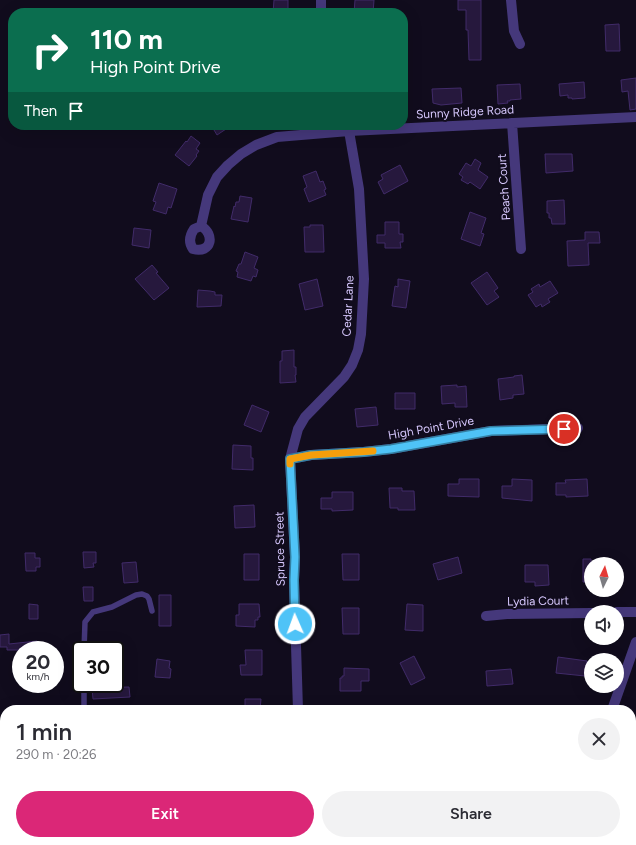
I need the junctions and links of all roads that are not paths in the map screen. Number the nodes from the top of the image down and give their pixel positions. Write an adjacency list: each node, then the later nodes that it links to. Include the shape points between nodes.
1 (511, 0): 2 (street, via 514,31)
2 (520, 44)
3 (636, 117): 4 (street, Sunny Ridge Road)
4 (512, 123): 5 (street, Sunny Ridge Road); 9 (street, Peach Court)
5 (408, 126)
6 (332, 130): 8 (street, Sunny Ridge Road, via 277,137 241,154 217,177 208,195)
7 (348, 130): 11 (street, Cedar Lane, via 359,189 364,279 361,334 358,350 344,377 305,417 298,430)
8 (201, 226)
9 (521, 249)
10 (578, 428): 11 (street, High Point Drive, via 491,431 391,449)
11 (290, 459): 21 (street, Spruce Street)
12 (152, 610): 17 (lane, via 150,599 142,594 94,612 85,622)
13 (624, 612): 14 (street)
14 (636, 612)
15 (584, 613): 16 (street, Lydia Court)
16 (486, 616)
17 (84, 641)
18 (636, 642): 22 (street)
19 (84, 693): 20 (lane)
20 (84, 705)
21 (298, 705)
22 (614, 705)

